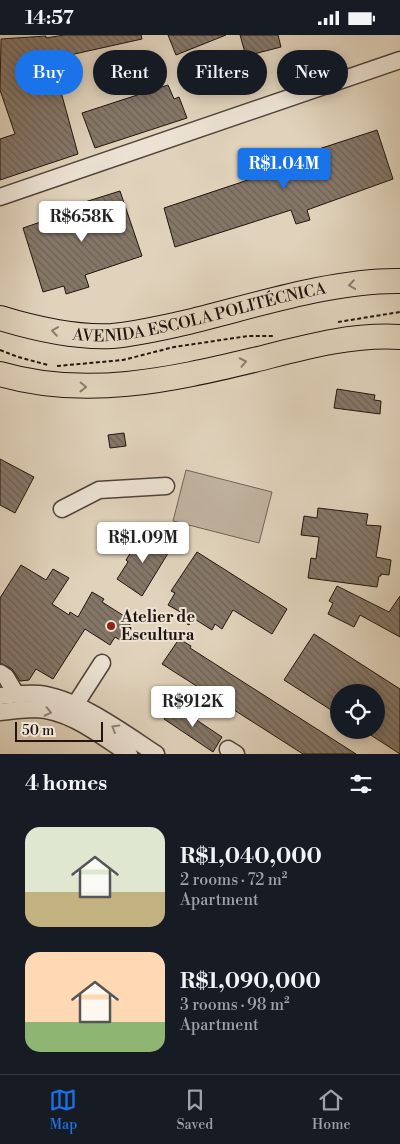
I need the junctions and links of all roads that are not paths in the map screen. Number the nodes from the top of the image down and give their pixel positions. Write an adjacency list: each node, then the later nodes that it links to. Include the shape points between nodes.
1 (400, 60): 2 (street)
2 (0, 197)
3 (400, 281): 4 (highway, AVENIDA ESCOLA POLITÉCNICA, one-way to 4, via 355,284 306,293 166,327 112,336 49,331)
4 (0, 318)
5 (400, 337): 6 (highway, one-way to 5, via 69,386 103,387 144,383 318,344)
6 (0, 374)
7 (166, 486): 8 (street, via 99,490)
8 (62, 509)
9 (102, 663): 12 (street)
10 (0, 673): 11 (street, via 6,677)
11 (8, 695): 12 (street, via 40,694)
12 (75, 705): 15 (street, one-way to 12)
13 (0, 712): 14 (street, one-way to 14, via 36,709 57,714 80,723)
14 (129, 754)
15 (156, 754)

